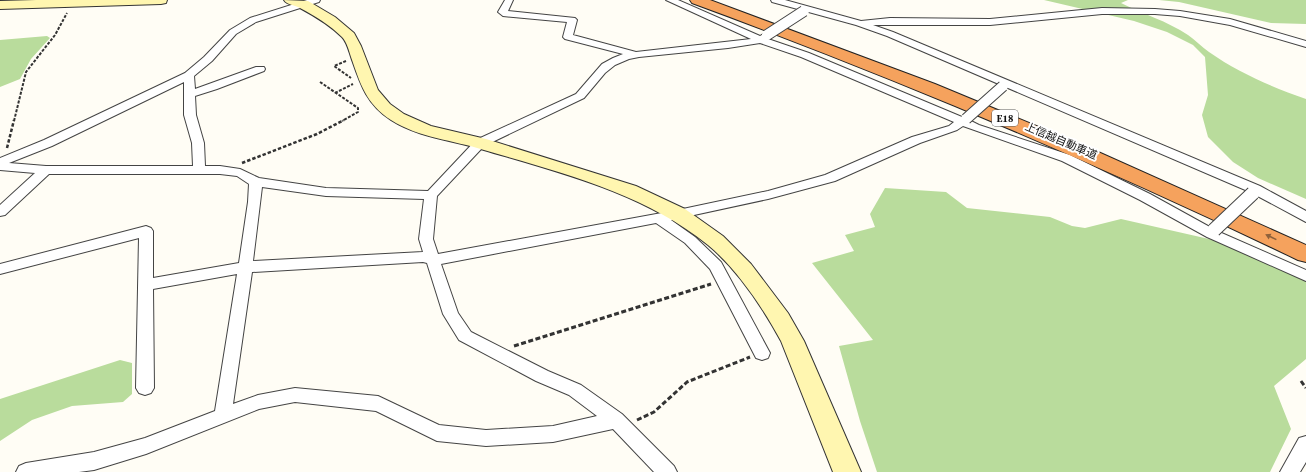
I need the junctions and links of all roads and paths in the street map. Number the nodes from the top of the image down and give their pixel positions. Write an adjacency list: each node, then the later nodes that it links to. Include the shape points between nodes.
1 (161, 0): 8 (street)
2 (509, 0): 14 (street, via 503,12 506,14 572,20 568,37)
3 (670, 0): 12 (street)
4 (697, 0): 37 (highway, 上信越自動車道 / E18, one-way to 4, via 1032,129 868,62)
5 (720, 0): 36 (highway, 上信越自動車道 / E18, via 868,53 1036,119)
6 (775, 0): 10 (street)
7 (303, 1): 15 (street, via 348,36); 17 (street, via 242,26)
8 (72, 3): 9 (street); 24 (path, via 55,36 26,72)
9 (0, 5)
10 (805, 11): 11 (street); 12 (street, bridge)
11 (859, 23): 13 (street, via 878,20 992,22 1100,11 1144,10 1218,18); 19 (street)
12 (765, 38): 14 (street, via 723,46); 22 (street)
13 (1306, 44)
14 (635, 55): 23 (street, via 616,60 605,67 590,88 570,102)
15 (358, 57): 20 (path, via 334,66 356,82); 23 (street, via 371,91 384,107 425,130)
16 (260, 69): 21 (street)
17 (189, 74): 21 (street); 24 (street, via 91,123)
18 (320, 82): 20 (path)
19 (1005, 85): 22 (street, bridge); 29 (street)
20 (334, 93): 27 (path, via 358,108 358,112 317,134)
21 (189, 94): 25 (street, via 190,115 198,143)
22 (964, 119): 32 (street, via 953,128 916,140 830,178 768,195); 35 (street, via 975,127 1066,158)
23 (480, 143): 30 (street); 32 (street, via 629,190)
24 (1, 162): 26 (street)
25 (199, 169): 26 (street); 27 (street)
26 (46, 170): 31 (street)
27 (220, 170): 28 (street, via 240,173)
28 (256, 182): 30 (street, via 326,192); 39 (street)
29 (1254, 191): 34 (street); 35 (street, bridge)
30 (431, 195): 38 (street, via 426,238)
31 (0, 212)
32 (678, 214): 33 (street); 54 (street, via 716,241 744,269 780,319 792,341)
33 (657, 217): 38 (street); 42 (street, via 690,240 716,266)
34 (1306, 217)
35 (1213, 232): 41 (street)
36 (1306, 240)
37 (1306, 254)
38 (433, 260): 39 (street, via 423,257); 44 (street, via 451,314 465,336)
39 (245, 268): 43 (street); 49 (street)
40 (0, 269): 43 (street, via 146,231)
41 (1306, 276)
42 (723, 280): 44 (path); 45 (street)
43 (148, 285): 47 (street, via 144,343)
44 (495, 352): 50 (street, via 575,390)
45 (762, 352): 50 (path, via 687,382 654,412 629,423)
46 (1301, 381): 48 (path)
47 (145, 388)
48 (1306, 388)
49 (223, 415): 50 (street, via 258,402 295,394 378,404 437,433 486,438 553,434); 52 (street, via 146,446 94,461)
50 (616, 420): 53 (street)
51 (1306, 444): 55 (street)
52 (26, 472)
53 (667, 472)
54 (848, 472)
55 (1290, 472)

